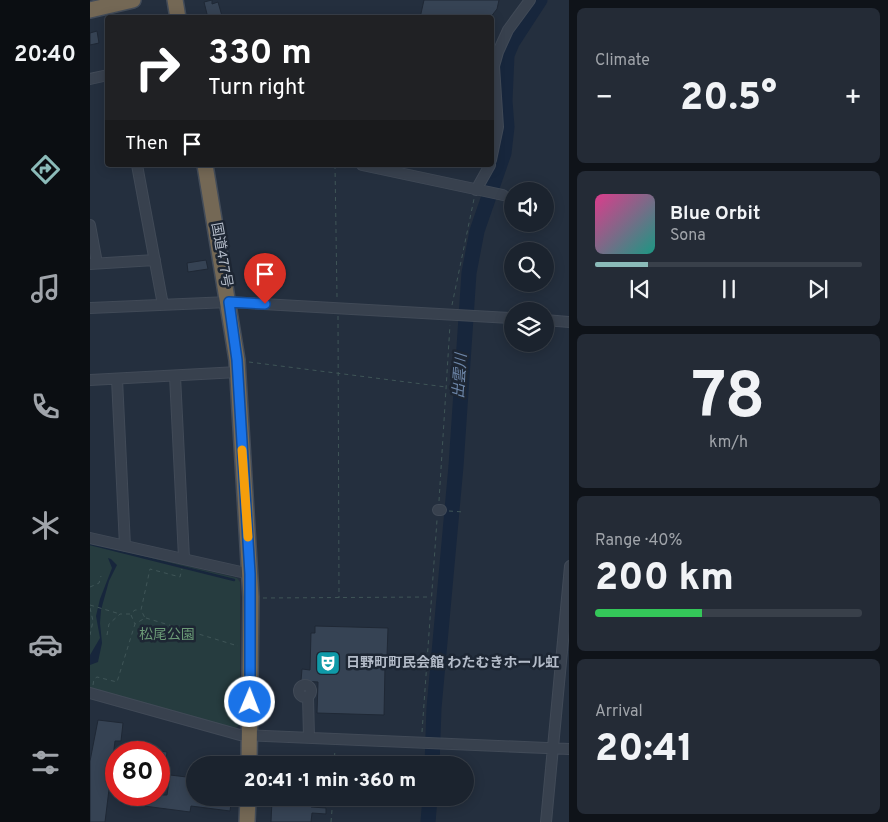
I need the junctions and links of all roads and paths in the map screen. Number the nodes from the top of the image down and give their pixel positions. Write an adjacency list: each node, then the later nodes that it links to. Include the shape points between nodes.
1 (133, 0): 4 (highway)
2 (175, 0): 5 (highway)
3 (530, 0): 7 (street, via 508,30)
4 (90, 10)
5 (178, 15)
6 (494, 66): 10 (street, via 498,127)
7 (494, 66)
8 (105, 76): 9 (street)
9 (90, 79)
10 (494, 146)
11 (137, 167): 19 (street)
12 (205, 167): 21 (highway, 国道477号)
13 (335, 167): 24 (path)
14 (371, 167): 16 (street)
15 (489, 167): 16 (street)
16 (480, 191): 17 (street); 25 (path)
17 (503, 195)
18 (90, 225): 20 (street)
19 (155, 260): 20 (street); 22 (street)
20 (94, 263)
21 (229, 302): 22 (street); 24 (street); 29 (highway, 国道477号)
22 (163, 305): 23 (street)
23 (90, 308)
24 (337, 308): 25 (street); 30 (path)
25 (450, 314): 26 (street); 34 (path)
26 (504, 318)
27 (554, 321): 28 (street)
28 (569, 322)
29 (238, 366): 30 (path); 31 (street); 42 (highway, 国道477号)
30 (338, 374): 34 (path); 47 (path)
31 (175, 376): 32 (street); 39 (street)
32 (117, 379): 33 (street); 38 (street)
33 (90, 380)
34 (446, 387): 35 (path)
35 (439, 510): 36 (path); 46 (path)
36 (464, 512)
37 (90, 538): 38 (street)
38 (125, 546): 39 (street)
39 (184, 558): 42 (street)
40 (569, 566): 65 (street)
41 (182, 570): 49 (path, via 180,577 150,570)
42 (250, 574): 45 (highway, 国道477号)
43 (101, 576): 44 (path, via 99,582)
44 (90, 587)
45 (251, 597): 47 (path); 61 (highway, 国道477号)
46 (430, 597): 47 (path); 64 (path)
47 (339, 598)
48 (90, 606): 50 (path); 54 (path, via 93,621)
49 (141, 610): 51 (path); 52 (path)
50 (120, 614): 51 (path); 55 (path, via 109,624)
51 (130, 614): 53 (path)
52 (146, 618): 53 (path); 56 (path)
53 (136, 624): 58 (path, via 117,682)
54 (90, 635)
55 (107, 635)
56 (245, 648)
57 (90, 677): 58 (path)
58 (94, 679): 59 (path)
59 (91, 693): 61 (street)
60 (308, 697): 62 (street)
61 (250, 736): 62 (street); 67 (highway, 国道477号)
62 (309, 737): 63 (street)
63 (336, 738): 64 (street); 68 (path)
64 (422, 742): 65 (street)
65 (552, 749): 66 (street); 73 (street)
66 (569, 749)
67 (249, 756)
68 (335, 756)
69 (248, 806): 71 (highway)
70 (332, 806): 72 (path)
71 (247, 822)
72 (331, 822)
73 (546, 822)

